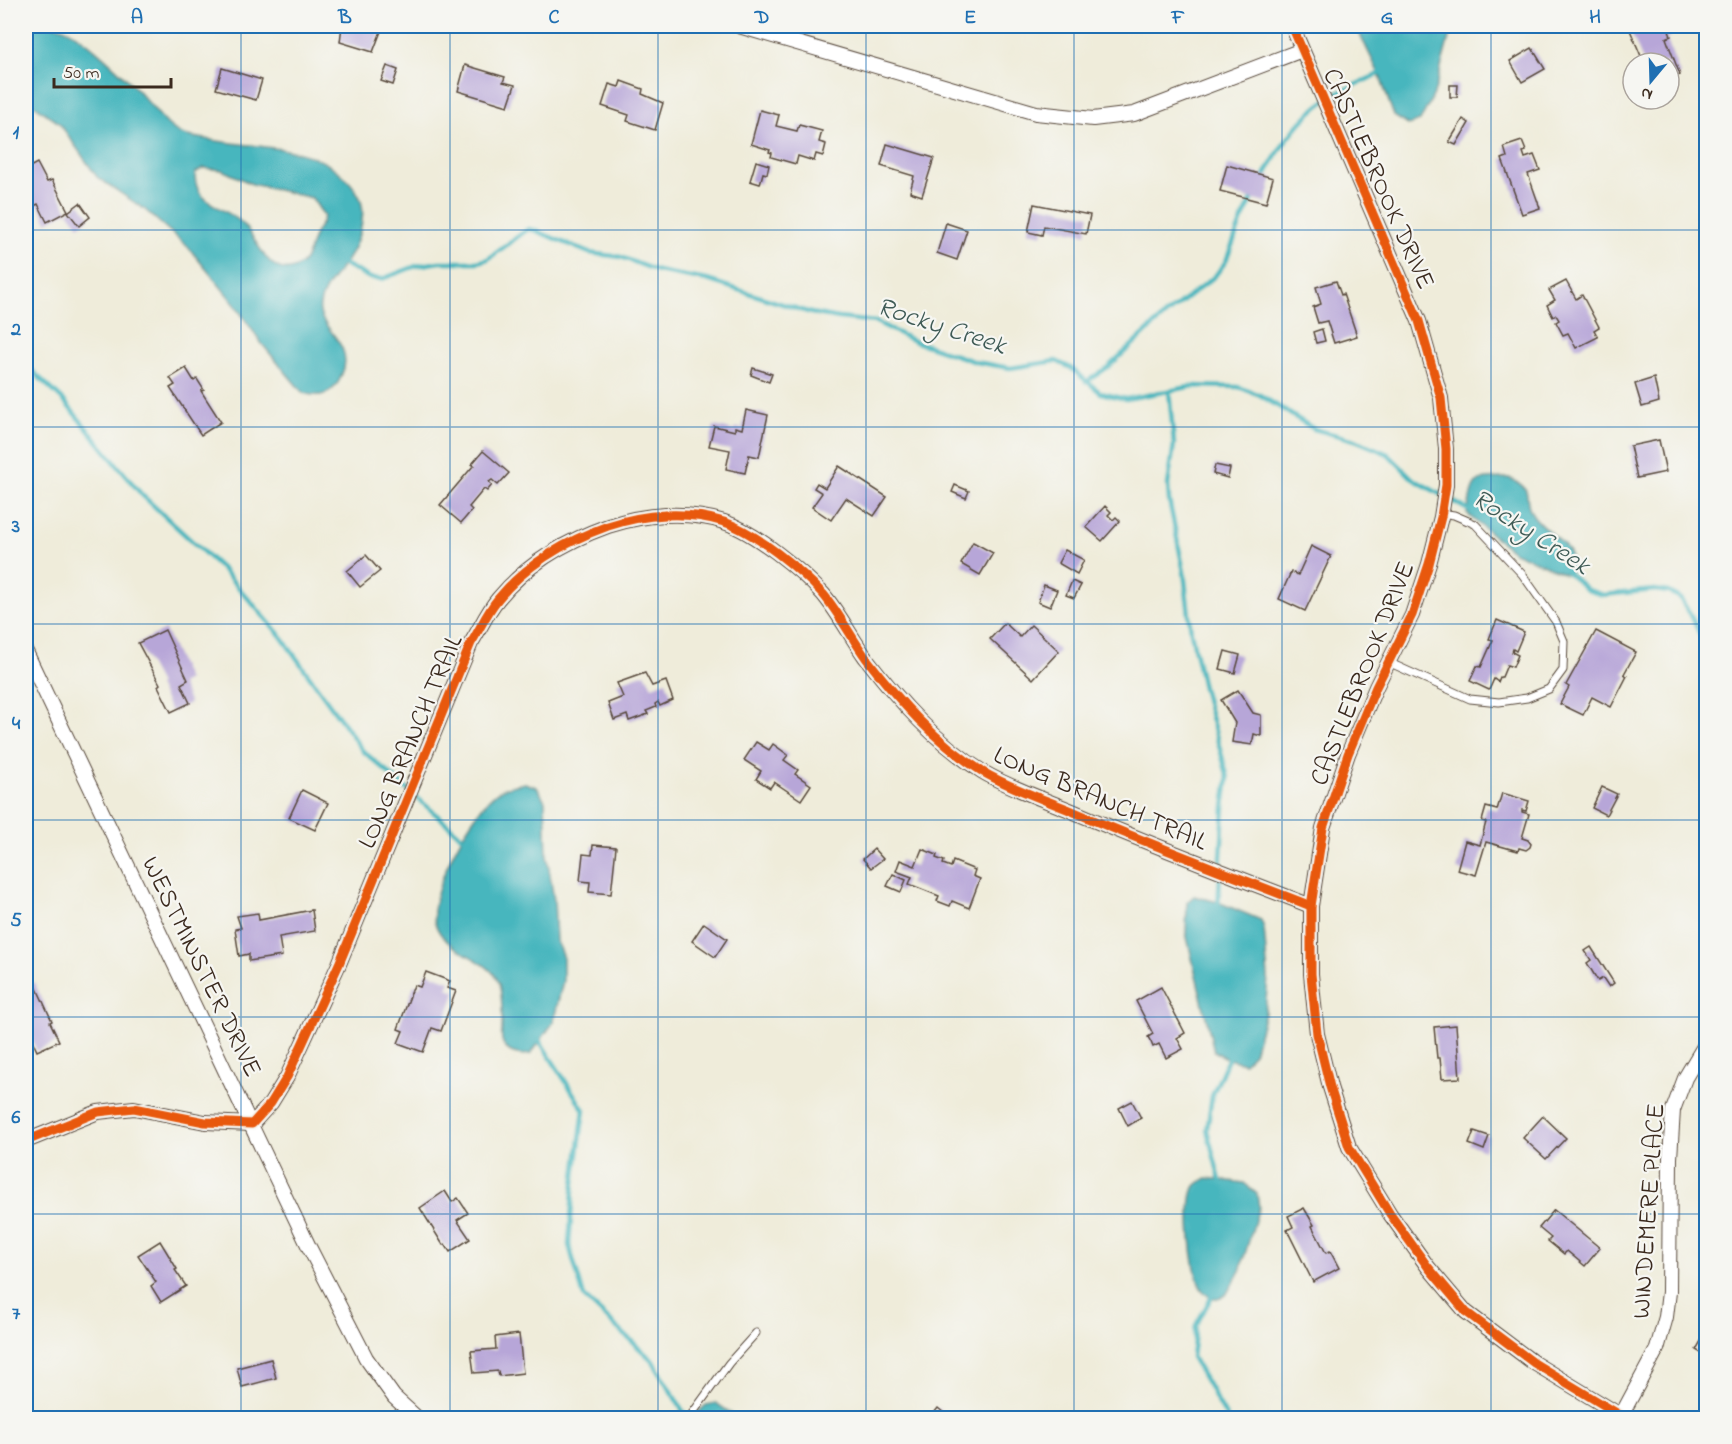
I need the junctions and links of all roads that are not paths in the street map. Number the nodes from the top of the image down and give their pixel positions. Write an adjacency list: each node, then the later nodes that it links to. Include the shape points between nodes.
1 (739, 26): 3 (street, via 1036,113 1093,119 1134,114)
2 (1292, 26): 3 (street, CASTLEBROOK DRIVE)
3 (1302, 50): 4 (street, CASTLEBROOK DRIVE, via 1419,321 1441,398 1446,449)
4 (1441, 513): 6 (street, CASTLEBROOK DRIVE, via 1412,615); 6 (lane, via 1474,524 1522,574 1556,622 1564,641 1563,670 1549,689 1527,698 1499,702 1470,699)
5 (26, 652): 9 (street, WESTMINSTER DRIVE)
6 (1388, 662): 7 (street, CASTLEBROOK DRIVE, via 1328,810)
7 (1311, 906): 9 (street, LONG BRANCH TRAIL, via 984,773 942,743 907,707 823,595 757,539 724,522 677,514 630,518 582,536 547,556 517,578 496,601 471,643 339,964 291,1068 271,1103); 12 (street, CASTLEBROOK DRIVE, via 1311,974 1317,1034 1349,1147 1390,1214 1466,1312 1534,1363)
8 (1707, 1043): 12 (street, WINDEMERE PLACE, via 1685,1078 1673,1110 1666,1317 1656,1349)
9 (252, 1124): 10 (street, via 205,1122 134,1108 98,1112); 13 (street, WESTMINSTER DRIVE, via 366,1358)
10 (26, 1141)
11 (756, 1333): 14 (lane)
12 (1623, 1417)
13 (417, 1419)
14 (689, 1419)

